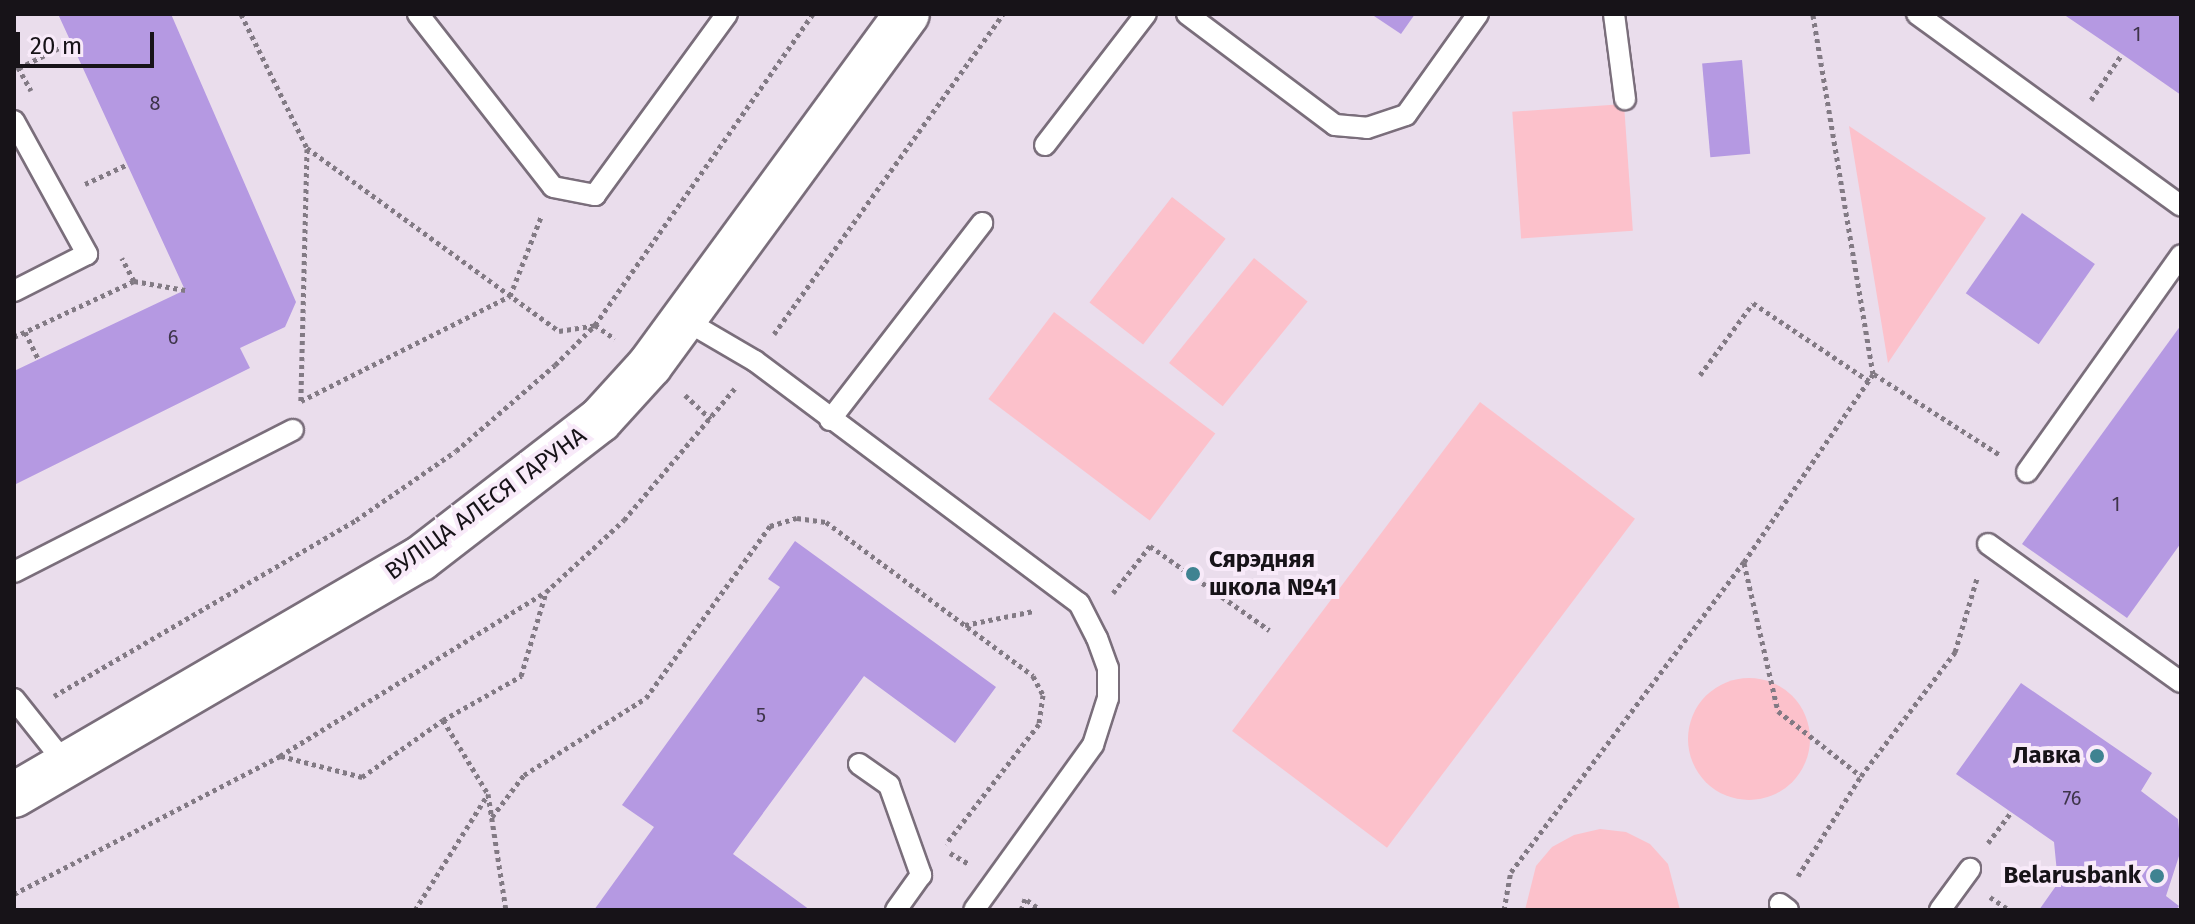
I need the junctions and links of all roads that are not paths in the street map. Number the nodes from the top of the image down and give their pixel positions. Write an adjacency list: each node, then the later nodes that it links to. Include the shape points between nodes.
1 (418, 14): 2 (lane, via 553,187 595,195)
2 (727, 14)
3 (907, 14): 16 (street, ВУЛІЦА АЛЕСЯ ГАРУНА)
4 (1146, 14): 11 (lane)
5 (1187, 14): 6 (lane, via 1335,125 1367,128 1406,115)
6 (1478, 14)
7 (1614, 14): 9 (lane)
8 (1917, 14): 12 (lane)
9 (1625, 99)
10 (14, 121): 15 (lane, via 87,254)
11 (1045, 145)
12 (2181, 206)
13 (982, 223): 17 (lane)
14 (2181, 255): 19 (lane)
15 (14, 291)
16 (683, 319): 17 (lane, via 755,361); 25 (street, ВУЛІЦА АЛЕСЯ ГАРУНА, via 600,420 420,559)
17 (830, 420): 29 (lane, via 1079,603 1108,668 1108,698 1093,745)
18 (293, 430): 21 (lane)
19 (2027, 472)
20 (1988, 544): 22 (lane)
21 (14, 572)
22 (2181, 682)
23 (18, 707): 25 (lane)
24 (859, 764): 28 (lane, via 889,785 921,875)
25 (68, 767): 26 (street, ВУЛІЦА АЛЕСЯ ГАРУНА)
26 (14, 795)
27 (1970, 869): 30 (lane)
28 (896, 910)
29 (974, 910)
30 (1940, 910)

